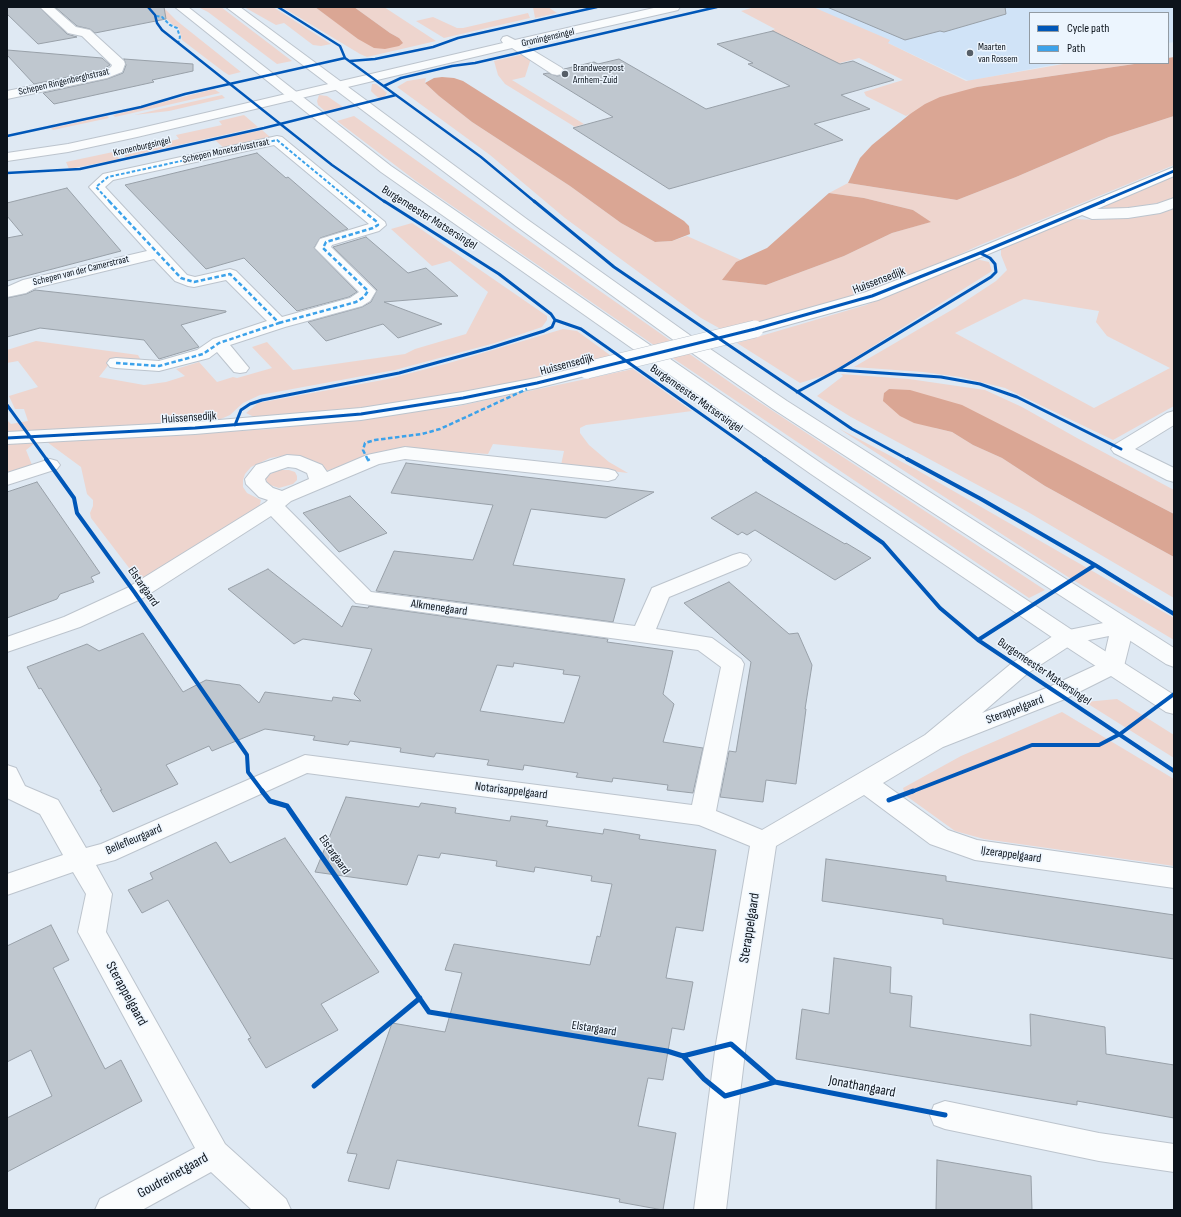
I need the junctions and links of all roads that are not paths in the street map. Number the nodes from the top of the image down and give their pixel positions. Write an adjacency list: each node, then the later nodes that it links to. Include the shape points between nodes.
1 (46, 7): 11 (street, Schepen Ringenberghstraat, via 72,30 86,33 119,64 117,69 107,74)
2 (181, 7): 10 (street, Burgemeester Matsersingel)
3 (232, 7): 9 (street)
4 (640, 7): 6 (street, Groningensingel)
5 (674, 7): 7 (street, Groningensingel)
6 (503, 37): 7 (street, Groningensingel); 9 (street, Groningensingel)
7 (514, 44): 8 (street, Groningensingel); 9 (street, Groningensingel)
8 (557, 71)
9 (332, 81): 10 (street, Groningensingel); 32 (street, via 522,223 691,344 780,405)
10 (288, 92): 12 (street); 13 (street, Kronenburgsingel, via 68,148); 34 (street, Burgemeester Matsersingel, via 386,169 818,470)
11 (7, 94)
12 (7, 147)
13 (7, 157)
14 (1174, 171): 16 (street, Huissensedijk)
15 (1174, 203): 16 (street, via 1128,213 1092,214)
16 (1082, 210): 24 (street, Huissensedijk, bridge, via 872,296 755,329 538,384 361,414 203,427)
17 (157, 253): 18 (street, Schepen van der Camerstraat, via 29,284); 19 (street, Schepen Monetariusstraat, via 181,278 194,282 230,274); 19 (street, Schepen Monetariusstraat, via 96,186 108,177 277,140 378,225 326,242 323,248 368,291 364,297 356,302)
18 (7, 292)
19 (279, 323): 20 (street, Schepen Monetariusstraat)
20 (219, 342): 21 (street, Schepen Monetariusstraat, via 203,354 159,366); 22 (street)
21 (116, 364)
22 (240, 368)
23 (1174, 417): 27 (street, via 1121,449)
24 (7, 438)
25 (50, 465): 28 (street)
26 (608, 475): 29 (street, via 405,453 374,459)
27 (1174, 476)
28 (7, 479)
29 (319, 482): 30 (street); 30 (street, via 315,469 300,462 287,461 263,469 255,479 256,484)
30 (278, 502): 33 (street, Alkmenegaard, via 364,598); 35 (street, Elstargaard, via 135,593 72,622)
31 (740, 560): 33 (street, via 660,593)
32 (1123, 626): 34 (street, Sterappelgaard); 36 (street); 37 (street)
33 (642, 635): 43 (street, Alkmenegaard, via 704,644 733,664)
34 (1067, 637): 37 (street, Burgemeester Matsersingel); 39 (street, Sterappelgaard, via 1020,668)
35 (7, 645)
36 (1174, 659)
37 (1113, 666): 38 (street, Burgemeester Matsersingel); 39 (street, Sterappelgaard, via 1057,693)
38 (1174, 706)
39 (934, 741): 41 (street, Sterappelgaard)
40 (7, 774): 45 (street, Sterappelgaard, via 16,792 49,807)
41 (865, 783): 44 (street, Sterappelgaard); 46 (street, IJzerappelgaard, via 940,837 975,850)
42 (258, 785): 43 (street, Notarisappelgaard, via 305,764); 45 (street, Bellefleurgaard, via 106,853)
43 (702, 816): 44 (street, Notarisappelgaard)
44 (764, 841): 53 (street, Sterappelgaard, via 731,1044)
45 (80, 859): 47 (street, Bellefleurgaard); 49 (street, Sterappelgaard, via 99,894 92,932)
46 (1174, 878)
47 (7, 885)
48 (945, 1114): 50 (street, via 1099,1147)
49 (214, 1154): 51 (street, Goudreinetgaard); 52 (street, Sterappelgaard)
50 (1174, 1158)
51 (111, 1210)
52 (275, 1210)
53 (710, 1210)

